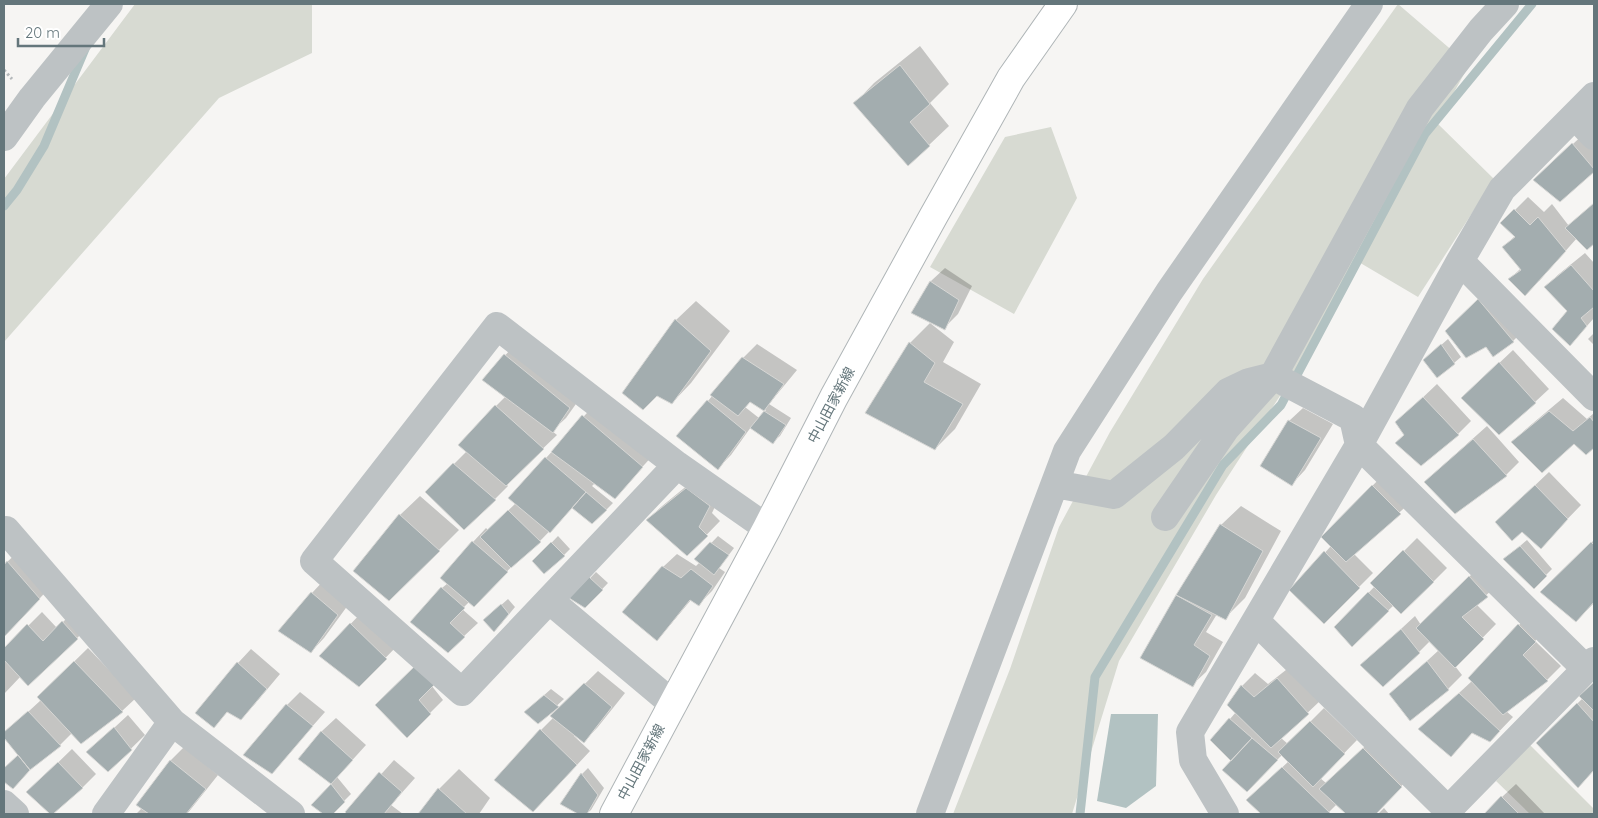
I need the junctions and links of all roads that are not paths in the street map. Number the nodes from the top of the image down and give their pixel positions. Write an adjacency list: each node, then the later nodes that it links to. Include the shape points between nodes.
1 (109, 4): 8 (street)
2 (1063, 4): 16 (main road, 中山田家新線, via 1012,78 839,388)
3 (1370, 4): 14 (street, via 1170,292 1067,451)
4 (1505, 4): 10 (street, via 1420,108)
5 (1594, 96): 6 (street)
6 (1575, 116): 7 (street); 9 (street, via 1502,189)
7 (1594, 136)
8 (4, 137)
9 (1460, 261): 11 (street); 12 (street)
10 (1273, 376): 12 (street, via 1353,418); 14 (street, via 1228,392 1174,447 1114,495); 15 (street, via 1226,428)
11 (1594, 397)
12 (1359, 445): 19 (street); 20 (street)
13 (677, 465): 16 (street); 18 (street); 18 (street, via 496,326 314,561 462,692)
14 (1055, 484): 29 (street)
15 (1165, 517)
16 (767, 528): 21 (main road, 中山田家新線)
17 (4, 530): 22 (street)
18 (550, 600): 21 (street)
19 (1256, 621): 24 (street); 30 (street, via 1190,732 1193,760)
20 (1590, 665): 24 (street)
21 (673, 704): 28 (main road, 中山田家新線)
22 (172, 722): 26 (street); 27 (street)
23 (4, 804): 25 (street)
24 (1446, 812)
25 (15, 814)
26 (106, 814)
27 (291, 814)
28 (614, 814)
29 (930, 814)
30 (1225, 814)

